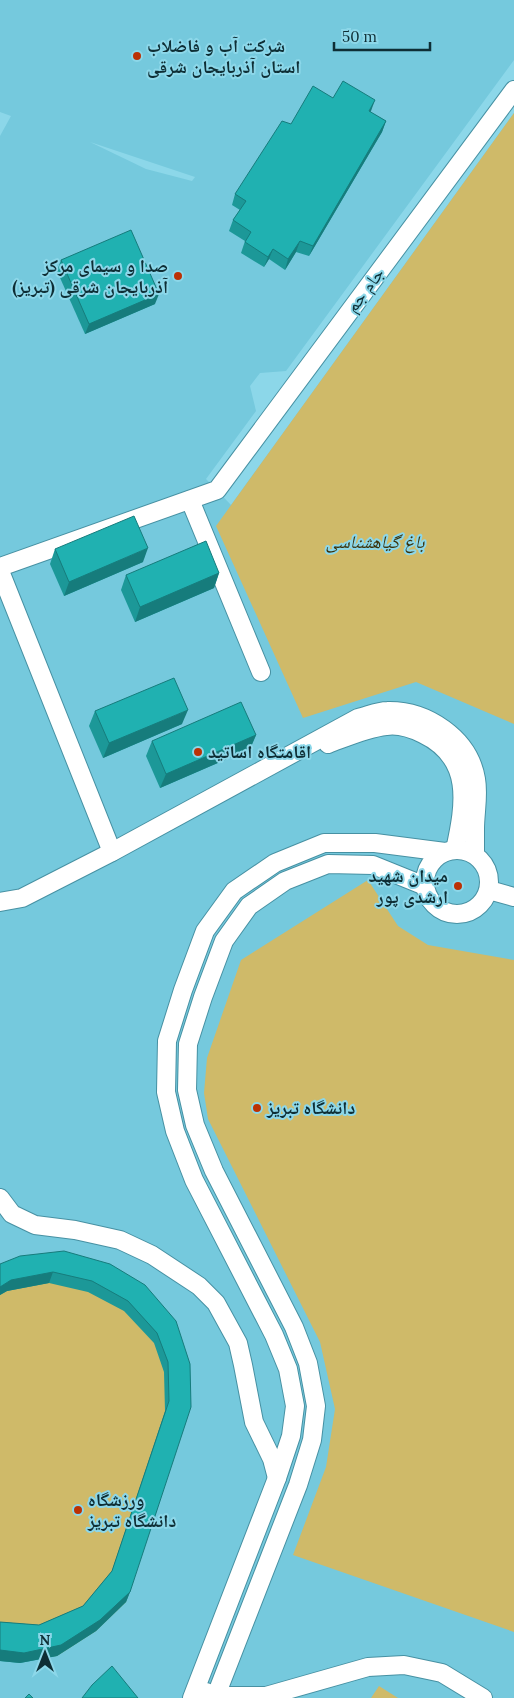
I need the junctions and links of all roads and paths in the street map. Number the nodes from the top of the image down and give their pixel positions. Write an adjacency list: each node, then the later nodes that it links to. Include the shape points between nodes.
1 (514, 90): 2 (street, جام جم, via 217,490)
2 (190, 500): 3 (street); 5 (street)
3 (0, 567)
4 (0, 571): 8 (street)
5 (261, 672)
6 (271, 765): 7 (street, via 387,726 408,727 434,739 452,757 462,781 461,826); 8 (street); 9 (street, via 358,718 386,711 412,713 443,727 465,749 476,777)
7 (450, 851): 9 (street, via 466,851); 10 (street, via 435,858 428,867); 15 (street, via 324,843 275,862 234,891 205,931 167,1041 166,1092 175,1131 194,1180 274,1335 288,1369 295,1406 291,1436)
8 (112, 852): 13 (street, via 22,898)
9 (475, 855): 11 (street, via 488,871)
10 (424, 886): 11 (street, via 433,904 441,911 455,915 478,907); 17 (street, via 373,865 328,864 285,881 249,906 224,941 188,1044 187,1090 195,1125 214,1171 294,1327 308,1363 316,1406 312,1440 298,1485)
11 (489, 890): 12 (street)
12 (514, 897)
13 (0, 902)
14 (0, 1198): 15 (street, via 12,1214 35,1225 120,1240 152,1255 200,1286 216,1303 238,1343 254,1422)
15 (278, 1478): 16 (street)
16 (194, 1693): 17 (street)
17 (215, 1697): 18 (street, via 266,1696 368,1667 404,1665 442,1673)
18 (483, 1698)

